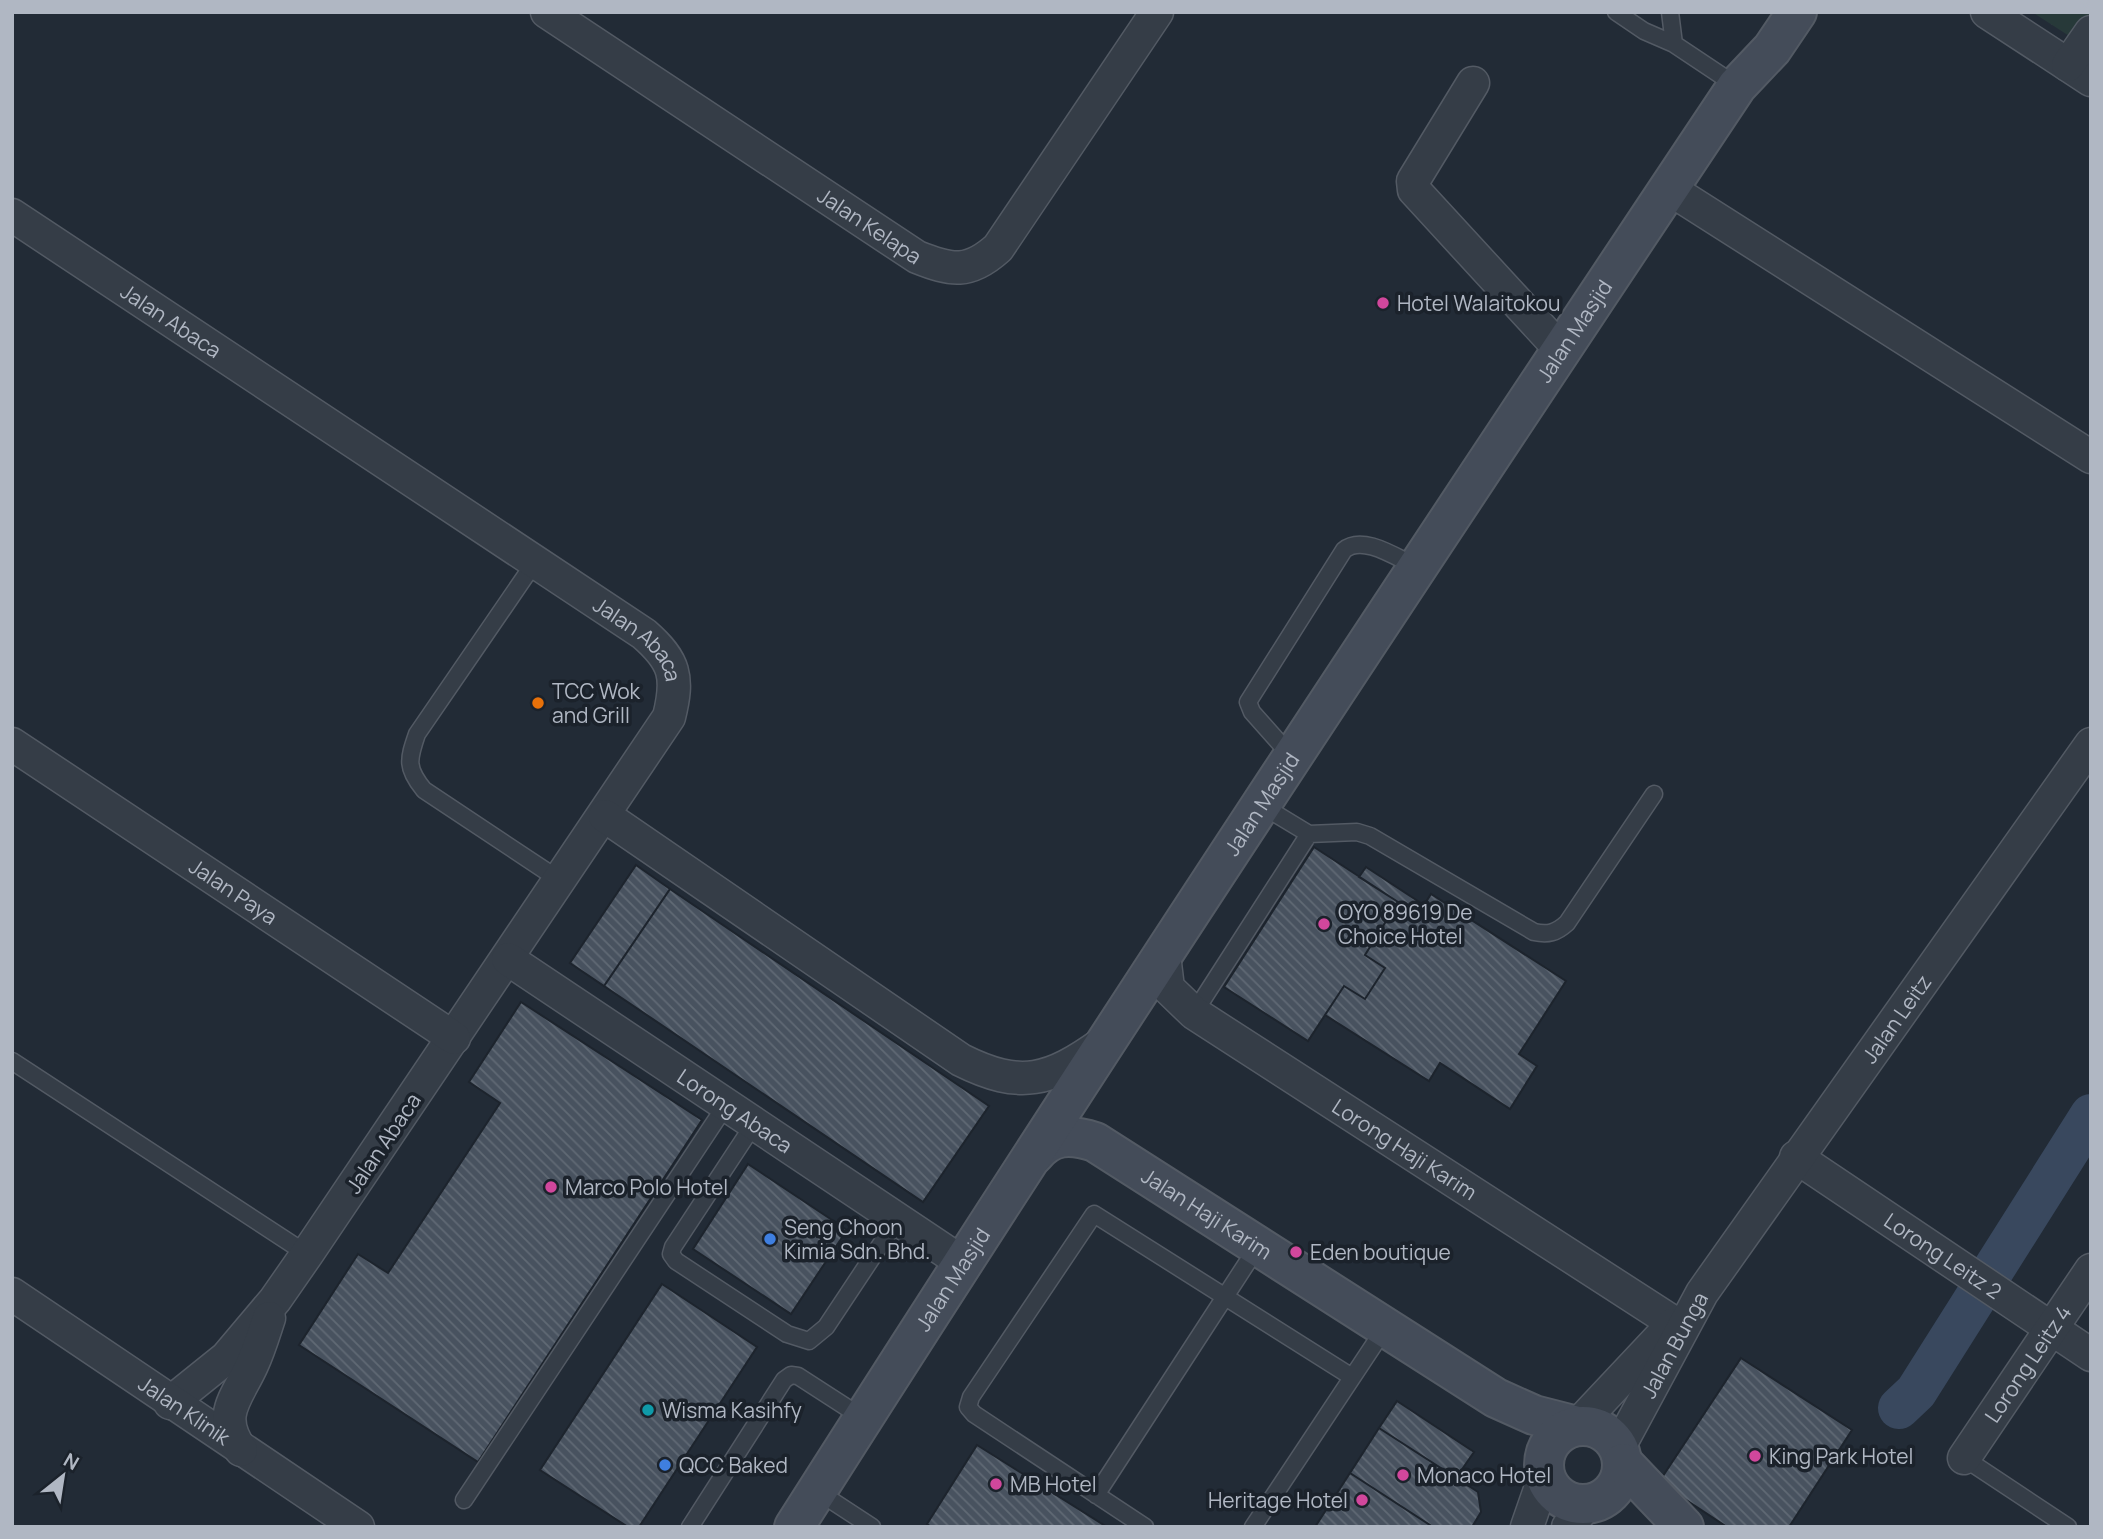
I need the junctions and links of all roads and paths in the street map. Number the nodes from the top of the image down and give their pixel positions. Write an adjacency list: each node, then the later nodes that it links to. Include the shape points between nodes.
1 (547, 12): 2 (street, Jalan Kelapa, via 917,257 962,269 984,261 998,248)
2 (1157, 12)
3 (1616, 12): 9 (lane)
4 (1670, 12): 9 (lane)
5 (1770, 12): 12 (street, Jalan Masjid, via 1754,36)
6 (1797, 12): 12 (street, Jalan Masjid, via 1772,49)
7 (1987, 12): 10 (street)
8 (2091, 32): 10 (street)
9 (1674, 44): 12 (lane)
10 (2079, 73)
11 (1473, 83): 15 (street, via 1413,181 1414,190)
12 (1737, 86): 13 (street, Jalan Masjid)
13 (1668, 188): 15 (street, Jalan Masjid); 16 (street)
14 (12, 215): 17 (street, Jalan Abaca)
15 (1561, 350): 18 (street, Jalan Masjid)
16 (2091, 457)
17 (535, 562): 24 (street, Jalan Abaca, via 644,634 662,650 674,670 669,718); 26 (lane, via 416,734 410,773 424,790)
18 (1419, 568): 21 (street, Jalan Masjid); 21 (lane, via 1362,543 1345,550 1248,702)
19 (12, 744): 30 (street, Jalan Paya)
20 (2091, 744): 36 (street, Jalan Leitz)
21 (1294, 759): 23 (street, Jalan Masjid)
22 (1654, 794): 25 (lane, via 1567,923 1552,934 1534,932 1370,836 1357,832)
23 (1263, 806): 25 (lane); 27 (street, Jalan Masjid)
24 (605, 816): 26 (street, Jalan Abaca); 31 (street, via 981,1070 1004,1079 1043,1077 1076,1062)
25 (1308, 834): 29 (lane)
26 (561, 881): 28 (street, Jalan Abaca)
27 (1164, 955): 29 (street, Lorong Haji Karim, via 1168,988); 31 (street, Jalan Masjid)
28 (508, 959): 30 (street, Jalan Abaca); 33 (street, Lorong Abaca)
29 (1194, 1013): 46 (street, Lorong Haji Karim)
30 (454, 1038): 39 (street, Jalan Abaca)
31 (1108, 1039): 35 (street, Jalan Masjid)
32 (12, 1061): 39 (lane)
33 (726, 1105): 34 (street, Lorong Abaca); 61 (lane)
34 (754, 1124): 37 (street, Lorong Abaca); 37 (lane, via 673,1247 676,1261 787,1334 809,1341 826,1326)
35 (1032, 1156): 38 (street, Jalan Haji Karim, via 1042,1145 1064,1136 1095,1142); 40 (street, Jalan Masjid)
36 (1796, 1157): 42 (street, Jalan Leitz); 48 (street, Lorong Leitz 2)
37 (897, 1220): 40 (street, Lorong Abaca)
38 (1258, 1246): 44 (lane); 47 (street, Jalan Haji Karim)
39 (307, 1254): 45 (street, Jalan Abaca)
40 (963, 1264): 53 (street, Jalan Masjid)
41 (2091, 1270): 48 (street, Lorong Leitz 4)
42 (1702, 1293): 46 (street, Jalan Bunga); 56 (street, Jalan Bunga)
43 (12, 1294): 52 (street, Jalan Klinik)
44 (1225, 1296): 51 (lane); 60 (lane); 60 (lane, via 1094,1214 971,1397 968,1407 974,1414)
45 (275, 1300): 52 (street, via 226,1358); 55 (street, via 229,1415 231,1436)
46 (1674, 1323): 54 (street, Jalan Bunga)
47 (1385, 1328): 50 (street, Jalan Haji Karim); 51 (lane)
48 (2052, 1328): 49 (street, Lorong Leitz 2); 57 (street, Lorong Leitz 4)
49 (2091, 1355)
50 (1447, 1368): 54 (street, via 1534,1415); 58 (street)
51 (1352, 1377): 68 (lane)
52 (170, 1403): 55 (street, Jalan Klinik)
53 (864, 1418): 59 (street, Jalan Masjid); 64 (lane, via 791,1375)
54 (1577, 1426): 56 (street, via 1604,1431); 58 (street, via 1555,1437)
55 (241, 1450): 63 (street, Jalan Klinik)
56 (1621, 1455): 62 (street, via 1617,1487); 71 (street)
57 (1964, 1458): 72 (lane)
58 (1544, 1467): 62 (street, via 1560,1497); 69 (street)
59 (817, 1491): 65 (street, Jalan Masjid); 66 (lane)
60 (1096, 1495): 67 (lane)
61 (464, 1500)
62 (1584, 1511): 70 (street)
63 (358, 1527)
64 (690, 1527)
65 (794, 1527)
66 (872, 1527)
67 (1145, 1527)
68 (1253, 1527)
69 (1527, 1527)
70 (1659, 1527)
71 (1684, 1527)
72 (2067, 1527)

